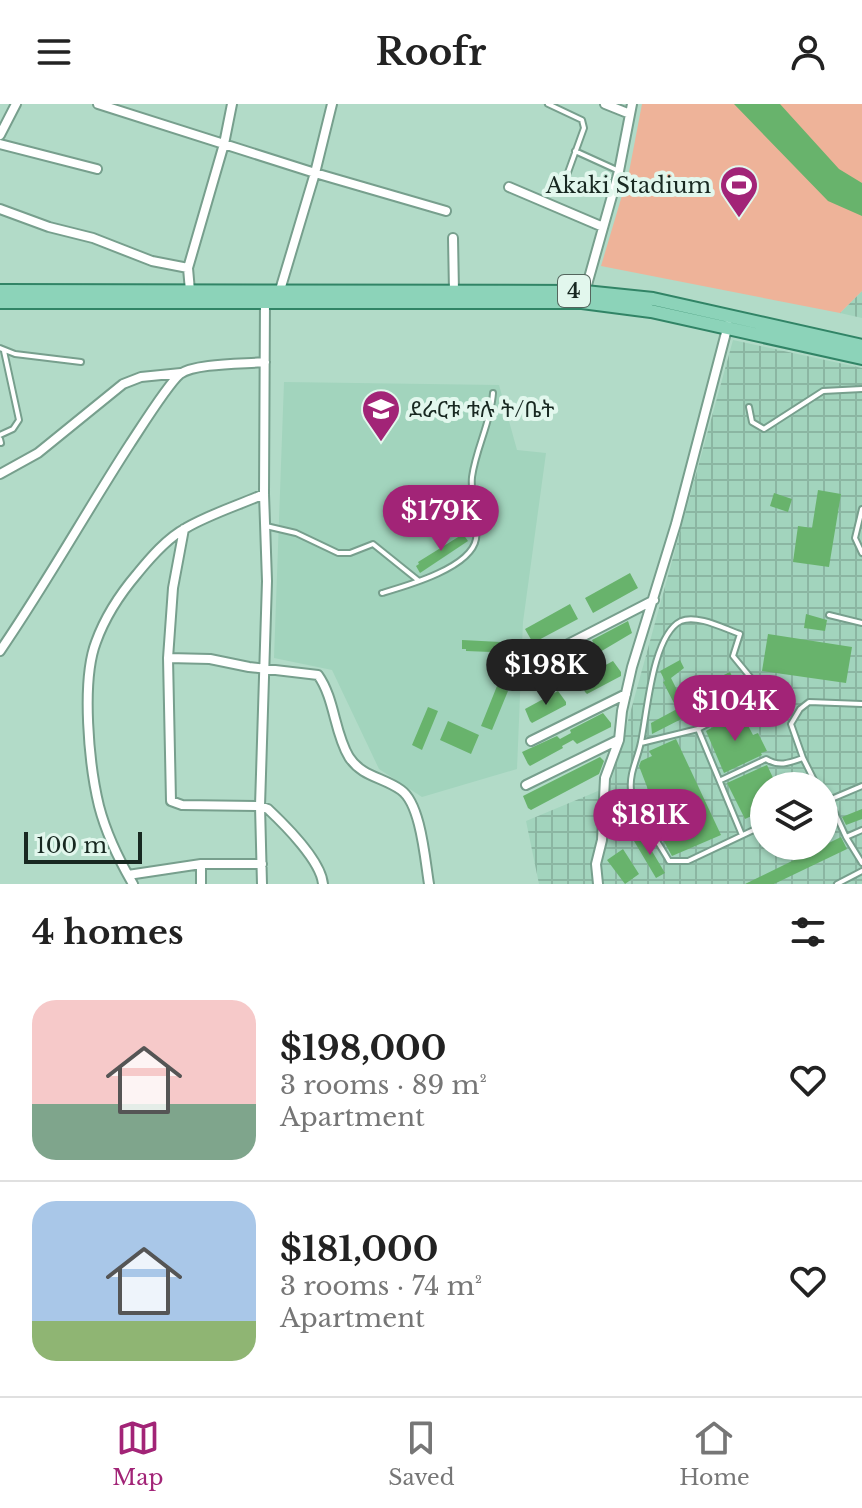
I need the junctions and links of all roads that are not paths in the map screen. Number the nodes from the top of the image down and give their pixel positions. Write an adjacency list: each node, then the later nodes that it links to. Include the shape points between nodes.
1 (16, 104): 9 (street)
2 (98, 104): 7 (street)
3 (232, 104): 11 (street)
4 (332, 104): 15 (street)
5 (548, 104): 12 (lane, via 582,120)
6 (605, 104): 8 (street)
7 (113, 106): 11 (street)
8 (631, 109): 14 (street)
9 (0, 135)
10 (0, 144): 13 (street)
11 (224, 144): 15 (street); 22 (street)
12 (575, 151): 14 (lane); 17 (lane)
13 (97, 169)
14 (619, 171): 20 (street)
15 (315, 173): 19 (street); 23 (street)
16 (509, 187): 20 (street)
17 (562, 189)
18 (0, 209): 22 (street, via 152,261)
19 (446, 211)
20 (603, 227): 27 (street)
21 (453, 238): 26 (street)
22 (188, 268): 25 (street)
23 (280, 290): 26 (main road, 4); 28 (main road, 4)
24 (0, 291): 25 (main road, 4)
25 (190, 291): 28 (main road, 4)
26 (454, 291): 27 (main road, 4)
27 (585, 292): 30 (main road, 4, via 653,299)
28 (265, 296): 29 (main road); 30 (main road, via 582,302); 35 (street)
29 (0, 302)
30 (729, 322): 31 (main road, 4); 33 (main road); 49 (street)
31 (862, 346)
32 (2, 350): 34 (lane); 40 (lane, via 19,420)
33 (862, 358)
34 (81, 362)
35 (265, 362): 36 (street); 42 (street)
36 (181, 373): 41 (street, via 123,384 38,453); 52 (street)
37 (862, 389): 39 (lane, via 823,391 764,429 752,422)
38 (493, 393): 47 (lane, via 472,482 472,549)
39 (749, 407)
40 (0, 439)
41 (0, 474)
42 (264, 494): 44 (street); 45 (street)
43 (862, 509): 46 (lane, via 855,538)
44 (266, 526): 47 (lane, via 345,554 373,544); 55 (street)
45 (185, 528): 53 (street, via 173,588); 78 (street, via 123,591 95,643 89,666 94,782)
46 (862, 553)
47 (420, 581): 48 (lane)
48 (382, 593)
49 (654, 600): 54 (street); 56 (street)
50 (829, 615): 51 (lane)
51 (862, 623)
52 (0, 651)
53 (168, 658): 55 (street); 68 (street, via 171,801)
54 (539, 659)
55 (267, 668): 68 (street); 83 (street, via 316,673 321,679 348,755 364,773 400,788 411,801)
56 (626, 694): 59 (street); 60 (street)
57 (862, 704): 62 (lane, via 818,701 800,709 791,724)
58 (698, 729): 61 (lane); 61 (lane, via 764,694 733,656 740,634 688,619 678,622 663,645 647,695); 64 (lane)
59 (619, 740): 65 (street); 84 (street, via 605,778)
60 (531, 741)
61 (641, 743): 72 (lane, via 631,793 669,861 688,861)
62 (803, 758): 63 (lane); 64 (lane, via 786,764 766,759)
63 (810, 772)
64 (721, 780): 72 (lane)
65 (526, 785)
66 (862, 786): 67 (lane)
67 (838, 795)
68 (260, 806): 76 (street); 82 (street, via 305,851)
69 (838, 821): 73 (lane)
70 (862, 830): 73 (lane)
71 (750, 831): 72 (lane)
72 (742, 835)
73 (846, 837): 74 (lane)
74 (862, 863)
75 (201, 864): 76 (street); 78 (street); 80 (street)
76 (262, 864): 81 (street)
77 (862, 871): 85 (lane)
78 (128, 875): 79 (street)
79 (133, 884)
80 (201, 884)
81 (262, 884)
82 (323, 884)
83 (429, 884)
84 (598, 884)
85 (837, 884)

